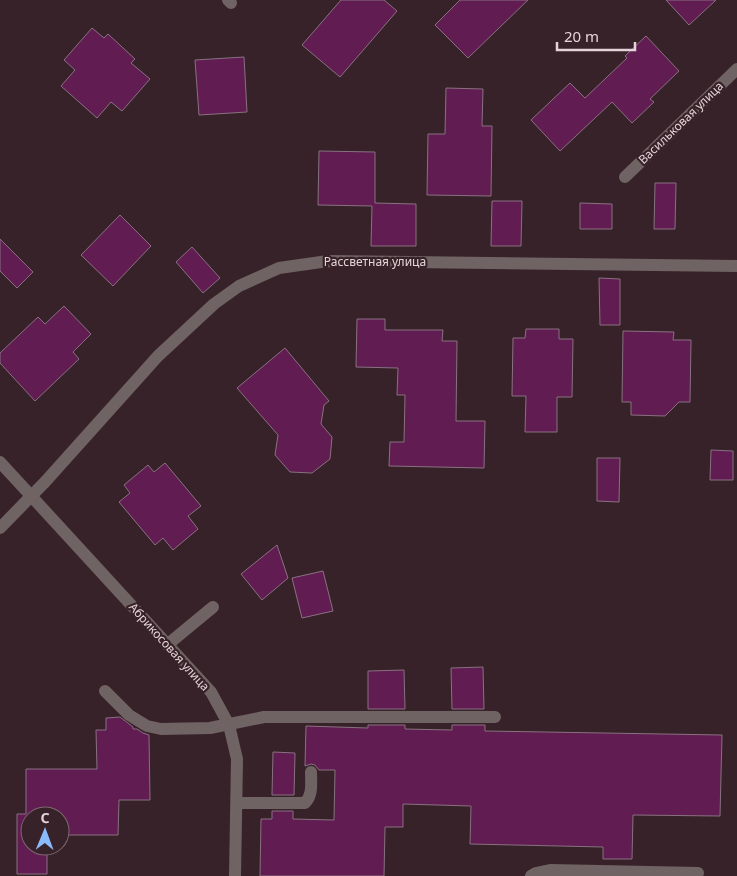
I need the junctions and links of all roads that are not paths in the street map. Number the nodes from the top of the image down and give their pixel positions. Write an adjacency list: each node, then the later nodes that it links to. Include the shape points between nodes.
1 (737, 69): 2 (street, Васильковая улица)
2 (625, 177)
3 (737, 266): 5 (street, Рассветная улица, via 328,261 279,268 239,286 193,322 158,356)
4 (0, 462): 5 (street, Абрикосовая улица)
5 (32, 496): 6 (street, Рассветная улица); 8 (street, Абрикосовая улица)
6 (0, 528)
7 (213, 606): 8 (street)
8 (167, 645): 11 (street, Абрикосовая улица, via 211,692)
9 (105, 691): 11 (street, via 146,726 161,729)
10 (495, 717): 11 (street, via 264,717)
11 (229, 725): 13 (street, Абрикосовая улица, via 237,758)
12 (311, 772): 13 (street, via 311,793 305,803)
13 (237, 803): 15 (street, Абрикосовая улица)
14 (698, 873): 16 (street, via 550,870)
15 (235, 876)
16 (531, 876)

